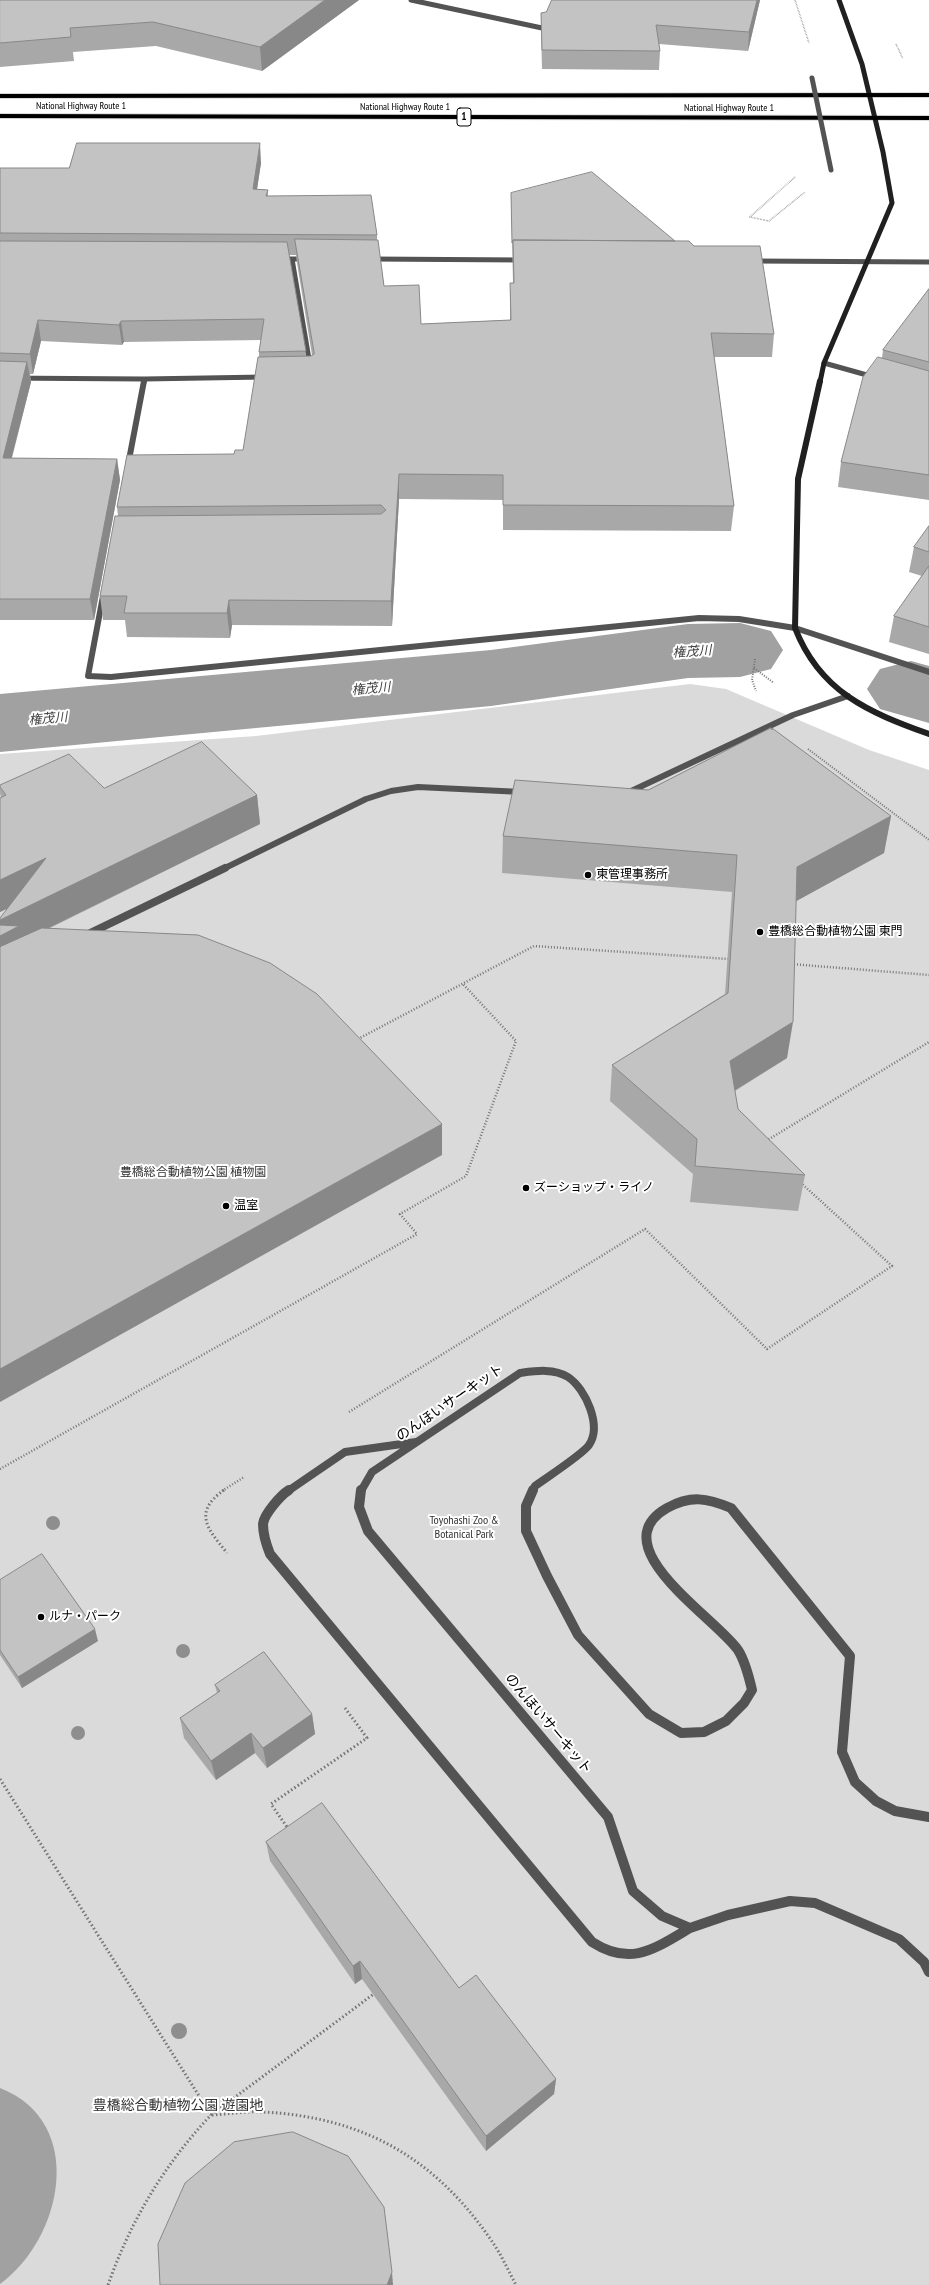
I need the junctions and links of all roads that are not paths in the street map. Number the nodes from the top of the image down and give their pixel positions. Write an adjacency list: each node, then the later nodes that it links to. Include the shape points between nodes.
1 (411, 0): 3 (street, via 542,28)
2 (839, 0): 5 (street, via 862,64)
3 (549, 16)
4 (812, 78): 11 (street, bridge)
5 (869, 95): 6 (highway, National Highway Route 1 / 1); 7 (highway, National Highway Route 1 / 1); 9 (street)
6 (929, 95)
7 (0, 96)
8 (0, 116): 9 (highway, National Highway Route 1 / 1)
9 (875, 118): 10 (highway, National Highway Route 1 / 1); 18 (street, via 884,152 892,203)
10 (929, 118)
11 (831, 170)
12 (277, 259): 13 (street)
13 (292, 259): 14 (street); 21 (street)
14 (316, 259)
15 (364, 259): 16 (street)
16 (532, 260)
17 (748, 261): 18 (street)
18 (867, 262): 19 (street); 20 (street)
19 (929, 262)
20 (824, 363): 25 (street); 28 (street, via 798,479)
21 (311, 368)
22 (272, 377): 24 (street)
23 (0, 378): 24 (street)
24 (144, 379): 26 (street)
25 (884, 380)
26 (126, 473)
27 (104, 590): 28 (street, via 88,676 111,677 406,649 699,618 739,619)
28 (795, 628): 29 (street); 30 (street, via 800,644 815,667)
29 (929, 672)
30 (848, 696): 31 (street, via 886,718); 33 (street, via 793,715 632,791)
31 (929, 734)
32 (533, 792): 34 (street, via 418,787 391,791 366,799)
33 (620, 794)
34 (78, 938)
35 (419, 1442): 36 (street, のんほいサーキット, via 520,1373 545,1370 568,1377 587,1398 595,1427 589,1445 535,1486 526,1506 526,1531 578,1635 649,1714 681,1733 704,1732 726,1721 744,1703 752,1690 738,1650 656,1566 645,1536 650,1523 662,1511 677,1503 707,1499 730,1508 850,1656 842,1752 856,1782 876,1801 895,1811); 37 (street, のんほいサーキット, via 372,1472 360,1488 358,1510 368,1532 608,1817 633,1891 662,1916); 37 (street, via 345,1452 280,1496 263,1522 265,1541 270,1554 592,1942 602,1950 621,1956 658,1946)
36 (929, 1817)
37 (690, 1928): 38 (street, via 728,1915 790,1901 815,1903 899,1939 924,1962)
38 (929, 1972)

